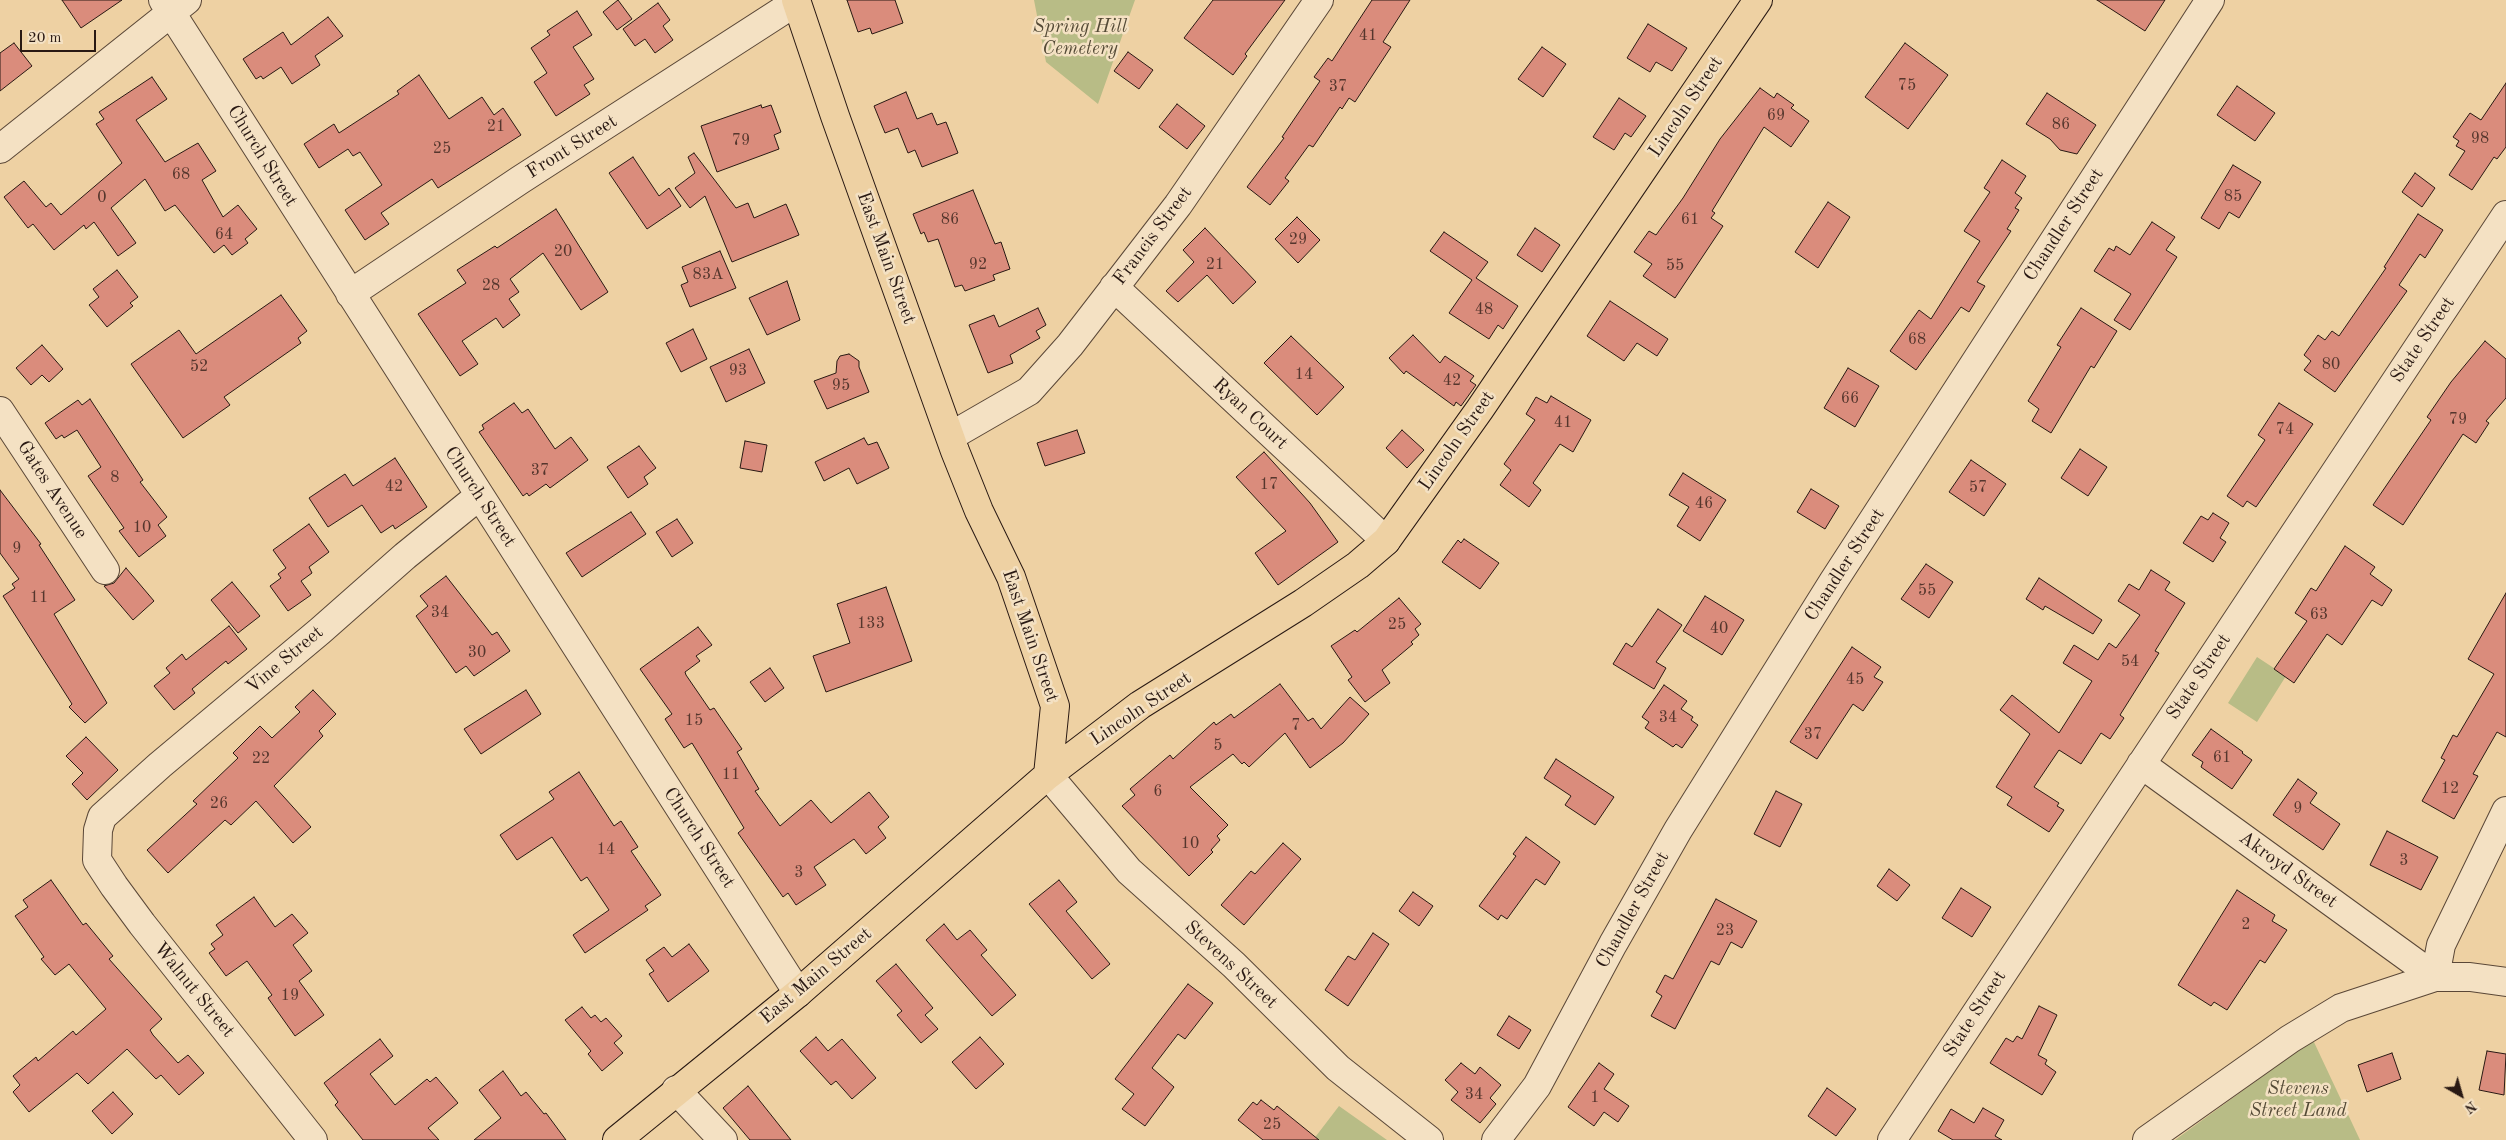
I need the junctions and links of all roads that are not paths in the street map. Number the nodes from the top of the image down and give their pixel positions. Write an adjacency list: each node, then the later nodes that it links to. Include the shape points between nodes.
1 (1319, 0): 8 (street, Francis Street, via 1178,205)
2 (1758, 0): 13 (main road, Lincoln Street, via 1486,401)
3 (2210, 0): 27 (street, Chandler Street, via 1833,582 1683,822 1537,1086)
4 (796, 1): 9 (street, Front Street); 11 (main road, East Main Street)
5 (174, 4): 6 (street); 9 (street, Church Street)
6 (0, 149)
7 (2506, 215): 15 (street, State Street)
8 (1114, 287): 11 (street, Francis Street, via 1070,345 1029,391); 13 (street, Ryan Court)
9 (350, 294): 12 (street, Church Street)
10 (0, 411): 14 (street, Gates Avenue)
11 (951, 436): 16 (main road, East Main Street, via 978,511 1011,577 1055,706)
12 (479, 496): 18 (street, Vine Street, via 160,765 102,817); 21 (street, Church Street)
13 (1386, 541): 16 (main road, Lincoln Street, via 1358,565 1303,602 1140,705)
14 (104, 570)
15 (2141, 764): 19 (street, Akroyd Street); 28 (street, State Street)
16 (1048, 774): 21 (main road, East Main Street); 26 (street, Stevens Street, via 1130,871 1234,965 1338,1068)
17 (2506, 811): 19 (street, via 2442,945)
18 (98, 830): 23 (street, Walnut Street, via 97,860 114,886)
19 (2435, 977): 20 (street); 29 (street, via 2341,1008 2290,1039)
20 (2506, 982)
21 (798, 994): 22 (main road, East Main Street)
22 (676, 1090): 24 (main road, East Main Street); 25 (street)
23 (313, 1140)
24 (617, 1140)
25 (723, 1140)
26 (1429, 1140)
27 (1496, 1140)
28 (1892, 1140)
29 (2147, 1140)

